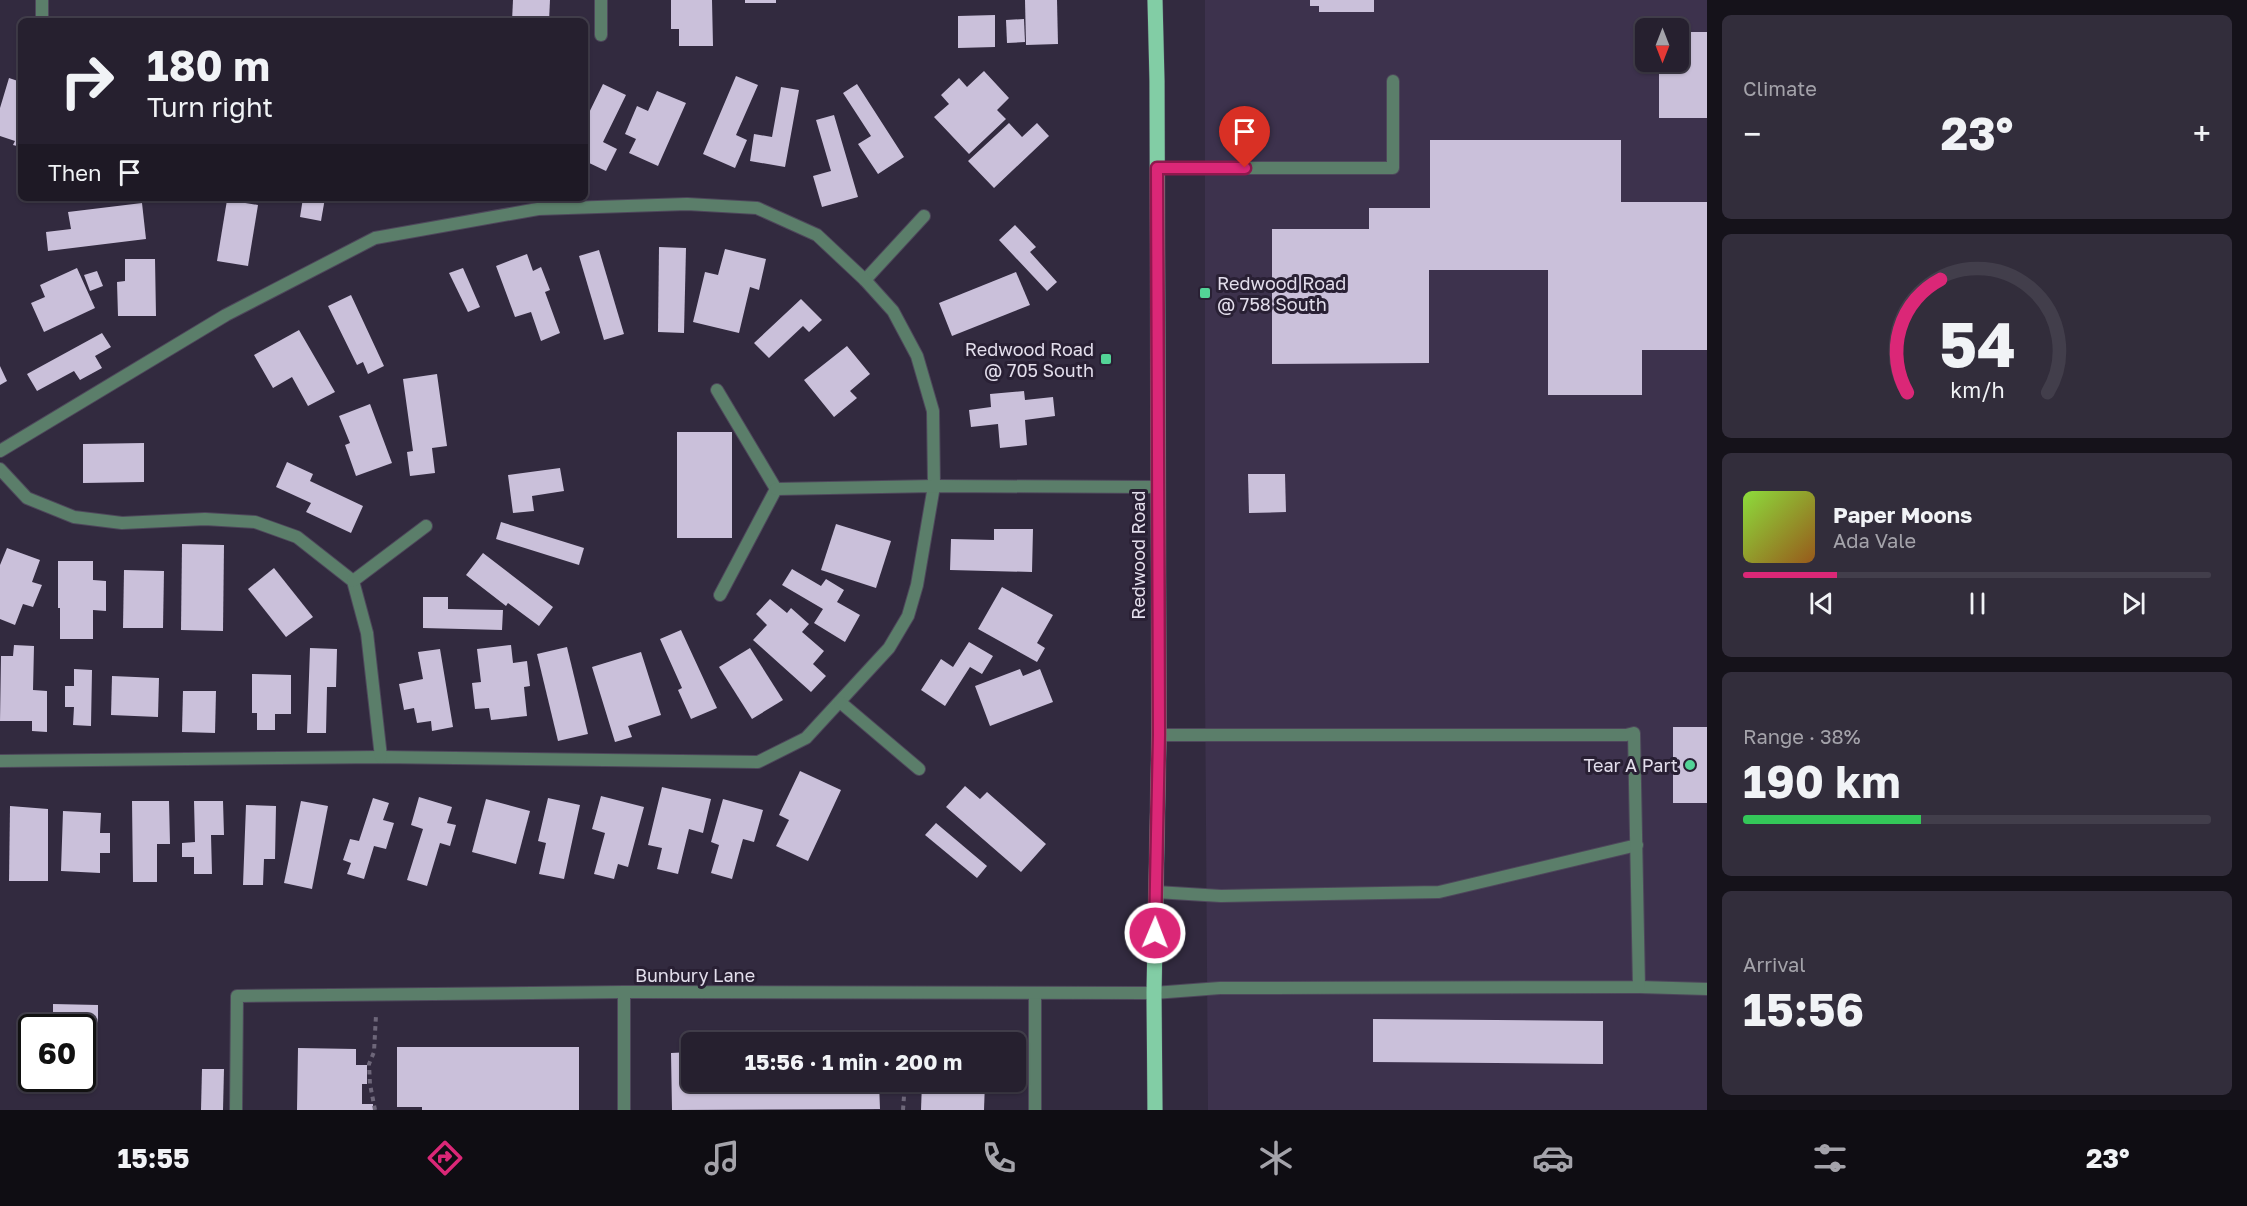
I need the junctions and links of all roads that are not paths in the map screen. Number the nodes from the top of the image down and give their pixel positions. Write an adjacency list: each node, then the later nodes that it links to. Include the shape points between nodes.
1 (42, 0): 4 (street)
2 (602, 0): 5 (street)
3 (1155, 0): 7 (main road, Redwood Road)
4 (42, 18)
5 (602, 35)
6 (1393, 81): 7 (street, via 1394,168)
7 (1157, 168): 14 (main road, Redwood Road)
8 (924, 216): 9 (street)
9 (865, 280): 11 (street, via 817,235 757,208 687,204 538,209 375,238 226,315); 13 (street, via 893,311 917,356 933,411)
10 (717, 390): 15 (street)
11 (0, 451)
12 (0, 469): 17 (street, via 27,498 74,517 122,523 205,519 255,522 297,537)
13 (934, 486): 14 (street); 15 (street); 19 (street, via 908,616 888,648)
14 (1157, 487): 20 (main road, Redwood Road)
15 (776, 489): 18 (street)
16 (426, 526): 17 (street)
17 (353, 581): 21 (street, via 367,633)
18 (720, 595)
19 (840, 702): 21 (street, via 806,738 758,762); 23 (street)
20 (1159, 735): 24 (street, via 1634,733); 25 (main road, Redwood Road)
21 (381, 757): 22 (street)
22 (0, 761)
23 (919, 770)
24 (1637, 845): 25 (street, via 1439,892 1221,896); 26 (street)
25 (1156, 892): 29 (main road, Redwood Road)
26 (1640, 987): 27 (street, Bunbury Lane); 29 (street, Bunbury Lane, via 1221,988)
27 (1707, 989)
28 (624, 992): 30 (street, Bunbury Lane); 31 (street, Bunbury Lane, via 237,996); 32 (street)
29 (1154, 993): 30 (street, Bunbury Lane); 34 (main road, Redwood Road)
30 (1035, 994): 33 (street)
31 (236, 1110)
32 (624, 1110)
33 (1035, 1110)
34 (1155, 1110)

